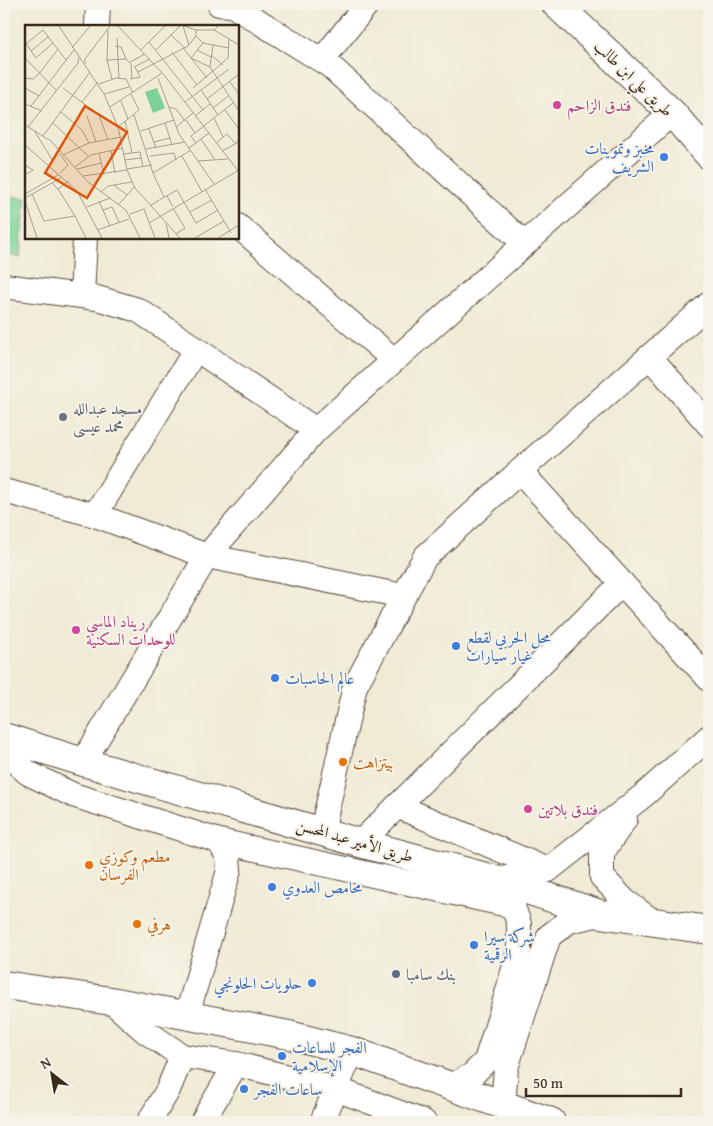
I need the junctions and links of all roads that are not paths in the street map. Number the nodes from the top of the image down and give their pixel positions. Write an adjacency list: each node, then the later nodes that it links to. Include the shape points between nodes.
1 (98, 4): 5 (street)
2 (219, 4): 6 (street, via 232,5)
3 (367, 4): 6 (street)
4 (558, 5): 7 (main road, طريق علي ابن طالب)
5 (97, 25)
6 (322, 60): 11 (street)
7 (672, 113): 8 (main road, طريق علي ابن طالب); 11 (street)
8 (709, 155)
9 (239, 227): 17 (street)
10 (85, 239): 13 (street)
11 (525, 244): 17 (street)
12 (4, 286): 13 (street)
13 (82, 296): 15 (street, via 138,310)
14 (709, 304): 16 (street)
15 (196, 349): 19 (street); 22 (street)
16 (650, 357): 18 (street); 20 (street)
17 (394, 360): 19 (street)
18 (709, 424)
19 (316, 430): 23 (street)
20 (520, 471): 24 (street); 25 (street, via 426,557)
21 (4, 491): 22 (street)
22 (96, 515): 23 (street)
23 (207, 556): 25 (street); 30 (street)
24 (622, 583): 26 (street); 32 (street)
25 (403, 596): 33 (street, via 356,686)
26 (709, 679)
27 (4, 736): 30 (main road, طريق الأمير عبد المحسن)
28 (704, 748): 31 (street)
29 (4, 752): 34 (street, via 28,773 74,795)
30 (83, 762): 33 (main road, طريق الأمير عبد المحسن)
31 (644, 795): 36 (street); 39 (street, via 602,853 602,877 625,902)
32 (397, 806): 35 (street); 36 (street)
33 (322, 831): 35 (main road, طريق الأمير عبد المحسن)
34 (218, 841): 37 (street); 43 (street, via 228,857 229,870)
35 (360, 843): 37 (main road, طريق الأمير عبد المحسن)
36 (548, 870): 37 (street)
37 (505, 890): 38 (main road, طريق الأمير عبد المحسن); 47 (street, via 519,924 519,951 486,1061 472,1075)
38 (600, 914): 39 (main road, طريق الأمير عبد المحسن); 49 (street, via 569,921 549,936 506,1068)
39 (655, 923): 40 (main road, طريق الأمير عبد المحسن)
40 (709, 930)
41 (4, 985): 42 (main road)
42 (111, 1001): 43 (main road); 45 (street, via 145,1031)
43 (187, 1014): 44 (main road)
44 (352, 1051): 47 (main road); 48 (street)
45 (182, 1056): 46 (street); 50 (street, via 168,1090)
46 (236, 1064): 48 (street); 51 (street)
47 (451, 1086): 49 (main road)
48 (336, 1089): 52 (street); 53 (street)
49 (503, 1105): 54 (main road)
50 (149, 1122)
51 (202, 1122)
52 (322, 1122)
53 (424, 1122)
54 (551, 1122)

